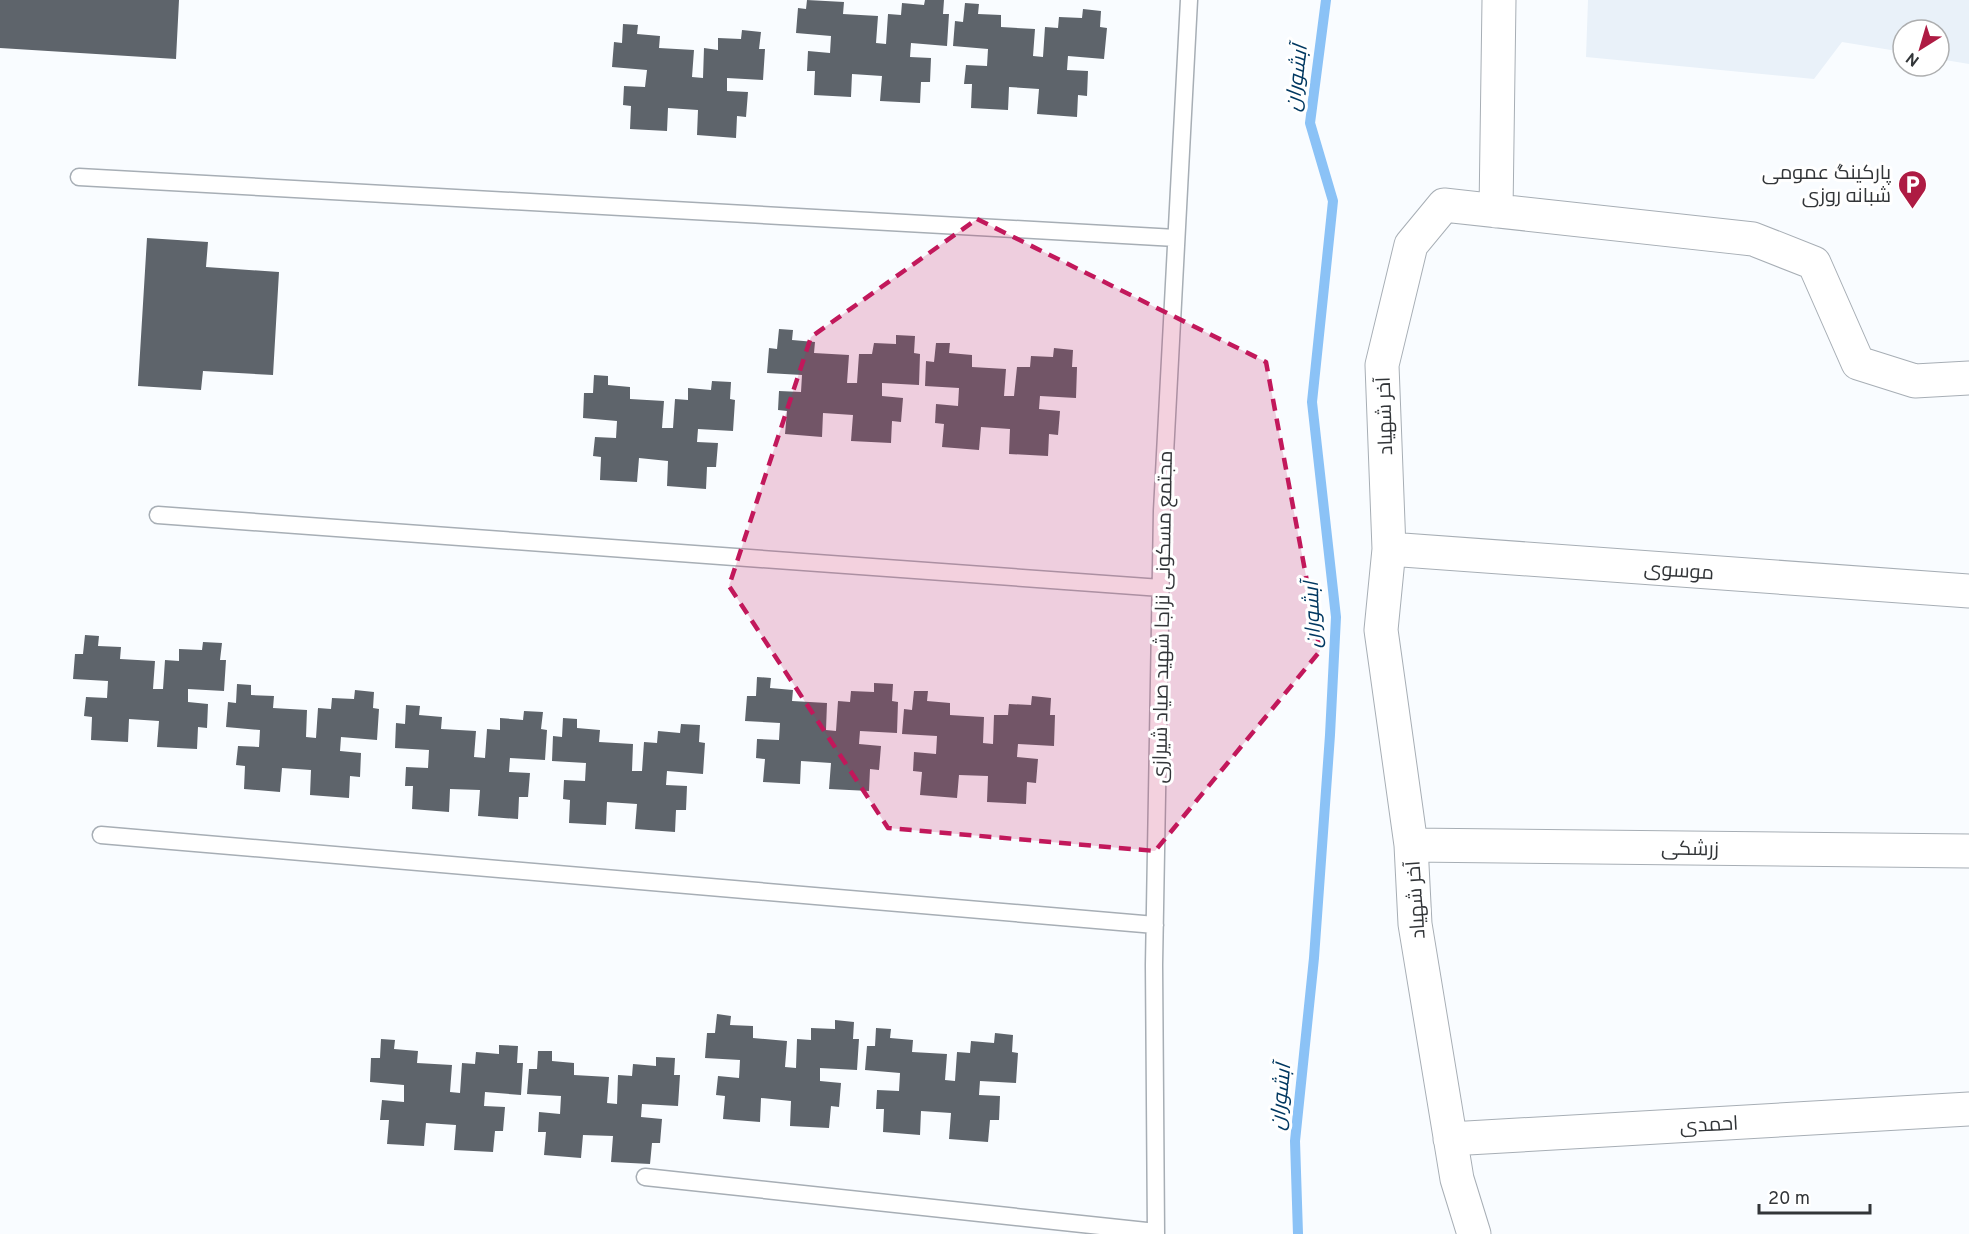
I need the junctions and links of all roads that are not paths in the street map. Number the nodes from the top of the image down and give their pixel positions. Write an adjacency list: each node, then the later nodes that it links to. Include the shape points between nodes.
1 (1189, 0): 5 (lane, مجتمع مسکونی نزاجا شهید صیاد شیرازی)
2 (1498, 0): 4 (street)
3 (79, 177): 5 (lane)
4 (1496, 211): 6 (street, آخر شهیاد, via 1753,239 1814,263 1858,363 1915,381); 8 (street, آخر شهیاد, via 1444,205 1411,245 1382,365)
5 (1176, 238): 9 (lane, مجتمع مسکونی نزاجا شهید صیاد شیرازی)
6 (1969, 378)
7 (158, 514): 9 (lane)
8 (1389, 549): 10 (street, موسوی); 12 (street, آخر شهیاد, via 1380,630)
9 (1161, 588): 14 (lane, مجتمع مسکونی نزاجا شهید صیاد شیرازی)
10 (1969, 591)
11 (101, 835): 14 (lane)
12 (1411, 845): 13 (street, زرشکی); 16 (street, آخر شهیاد, via 1415,924)
13 (1969, 852)
14 (1155, 925): 18 (lane, مجتمع مسکونی نزاجا شهید صیاد شیرازی)
15 (1969, 1109): 16 (street, احمدی)
16 (1450, 1139): 19 (street, آخر شهیاد, via 1457,1179)
17 (645, 1177): 18 (lane)
18 (1156, 1233)
19 (1474, 1234)

